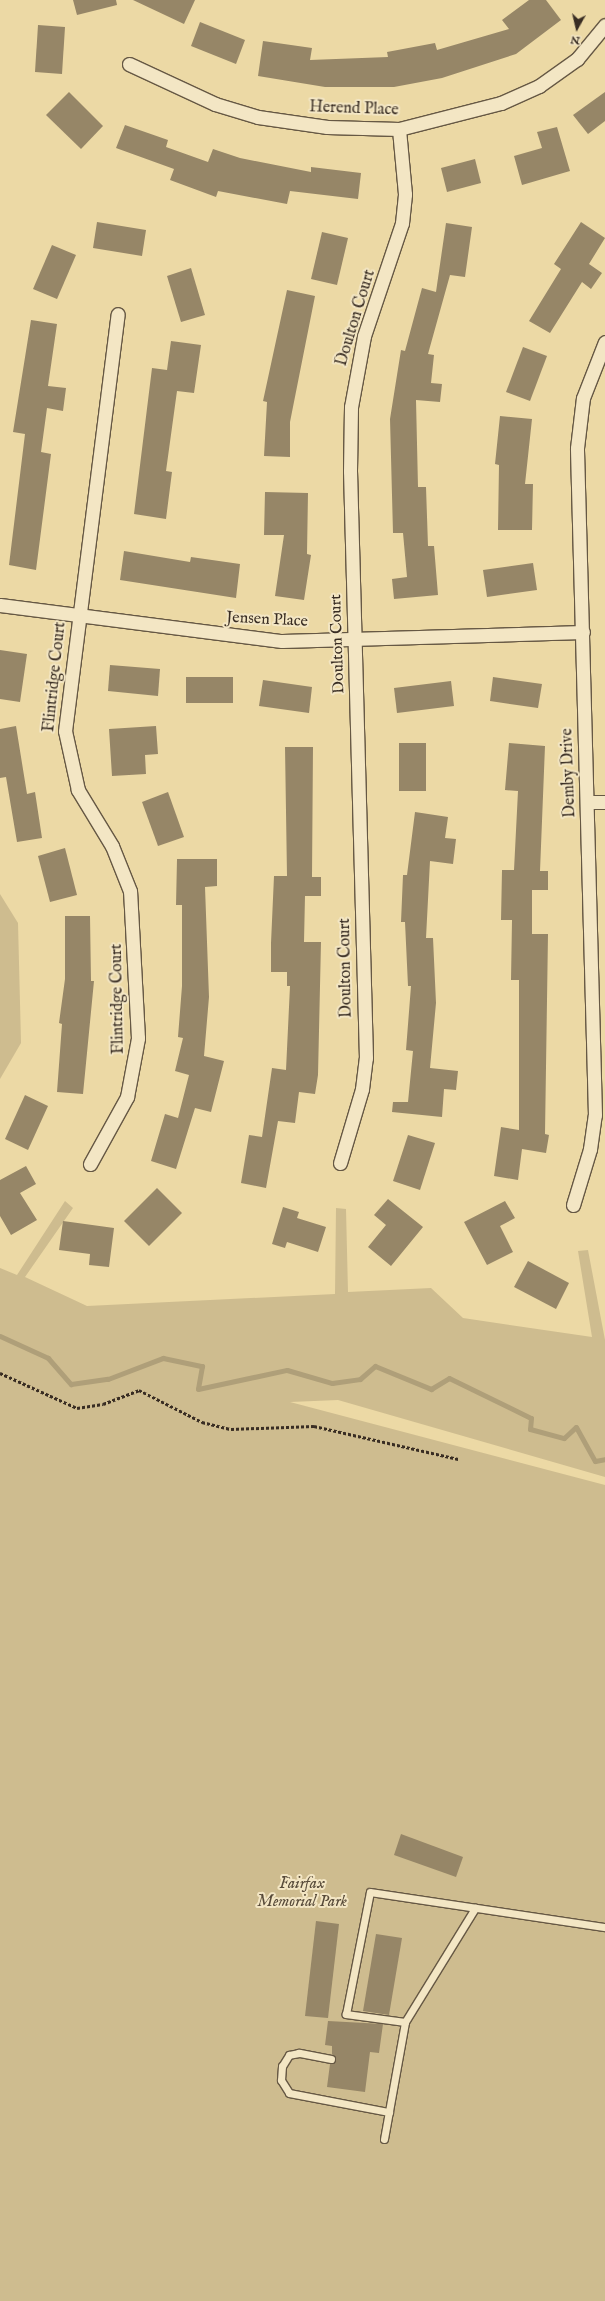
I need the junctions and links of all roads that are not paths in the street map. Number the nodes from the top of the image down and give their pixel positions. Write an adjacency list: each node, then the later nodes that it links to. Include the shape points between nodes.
1 (605, 25): 3 (street, Herend Place, via 578,59 539,86 501,103)
2 (129, 64): 3 (street, Herend Place, via 215,104 258,117 327,127)
3 (399, 129): 9 (street, Doulton Court, via 405,194 402,223 364,336 351,407)
4 (118, 314): 7 (street, Flintridge Court)
5 (605, 342): 8 (street, Demby Drive, via 595,362 579,422)
6 (0, 605): 7 (street, Jensen Place)
7 (78, 615): 9 (street, Jensen Place, via 259,640); 13 (street, Flintridge Court, via 66,711 67,748 78,790 112,846 130,891 138,1038 127,1097)
8 (583, 632): 9 (street, Jensen Place); 10 (street, Demby Drive)
9 (355, 639): 12 (street, Doulton Court, via 366,1058 362,1089)
10 (587, 802): 11 (street); 14 (street, Demby Drive, via 595,1115 590,1149)
11 (605, 802)
12 (340, 1163)
13 (90, 1164)
14 (573, 1205)
15 (475, 1908): 16 (lane); 17 (lane); 17 (lane, via 370,1892 346,2014)
16 (605, 1927)
17 (405, 2022): 19 (lane)
18 (331, 2059): 19 (lane, via 299,2053 289,2056 282,2066 282,2080 289,2093)
19 (389, 2112): 20 (lane)
20 (384, 2139)

